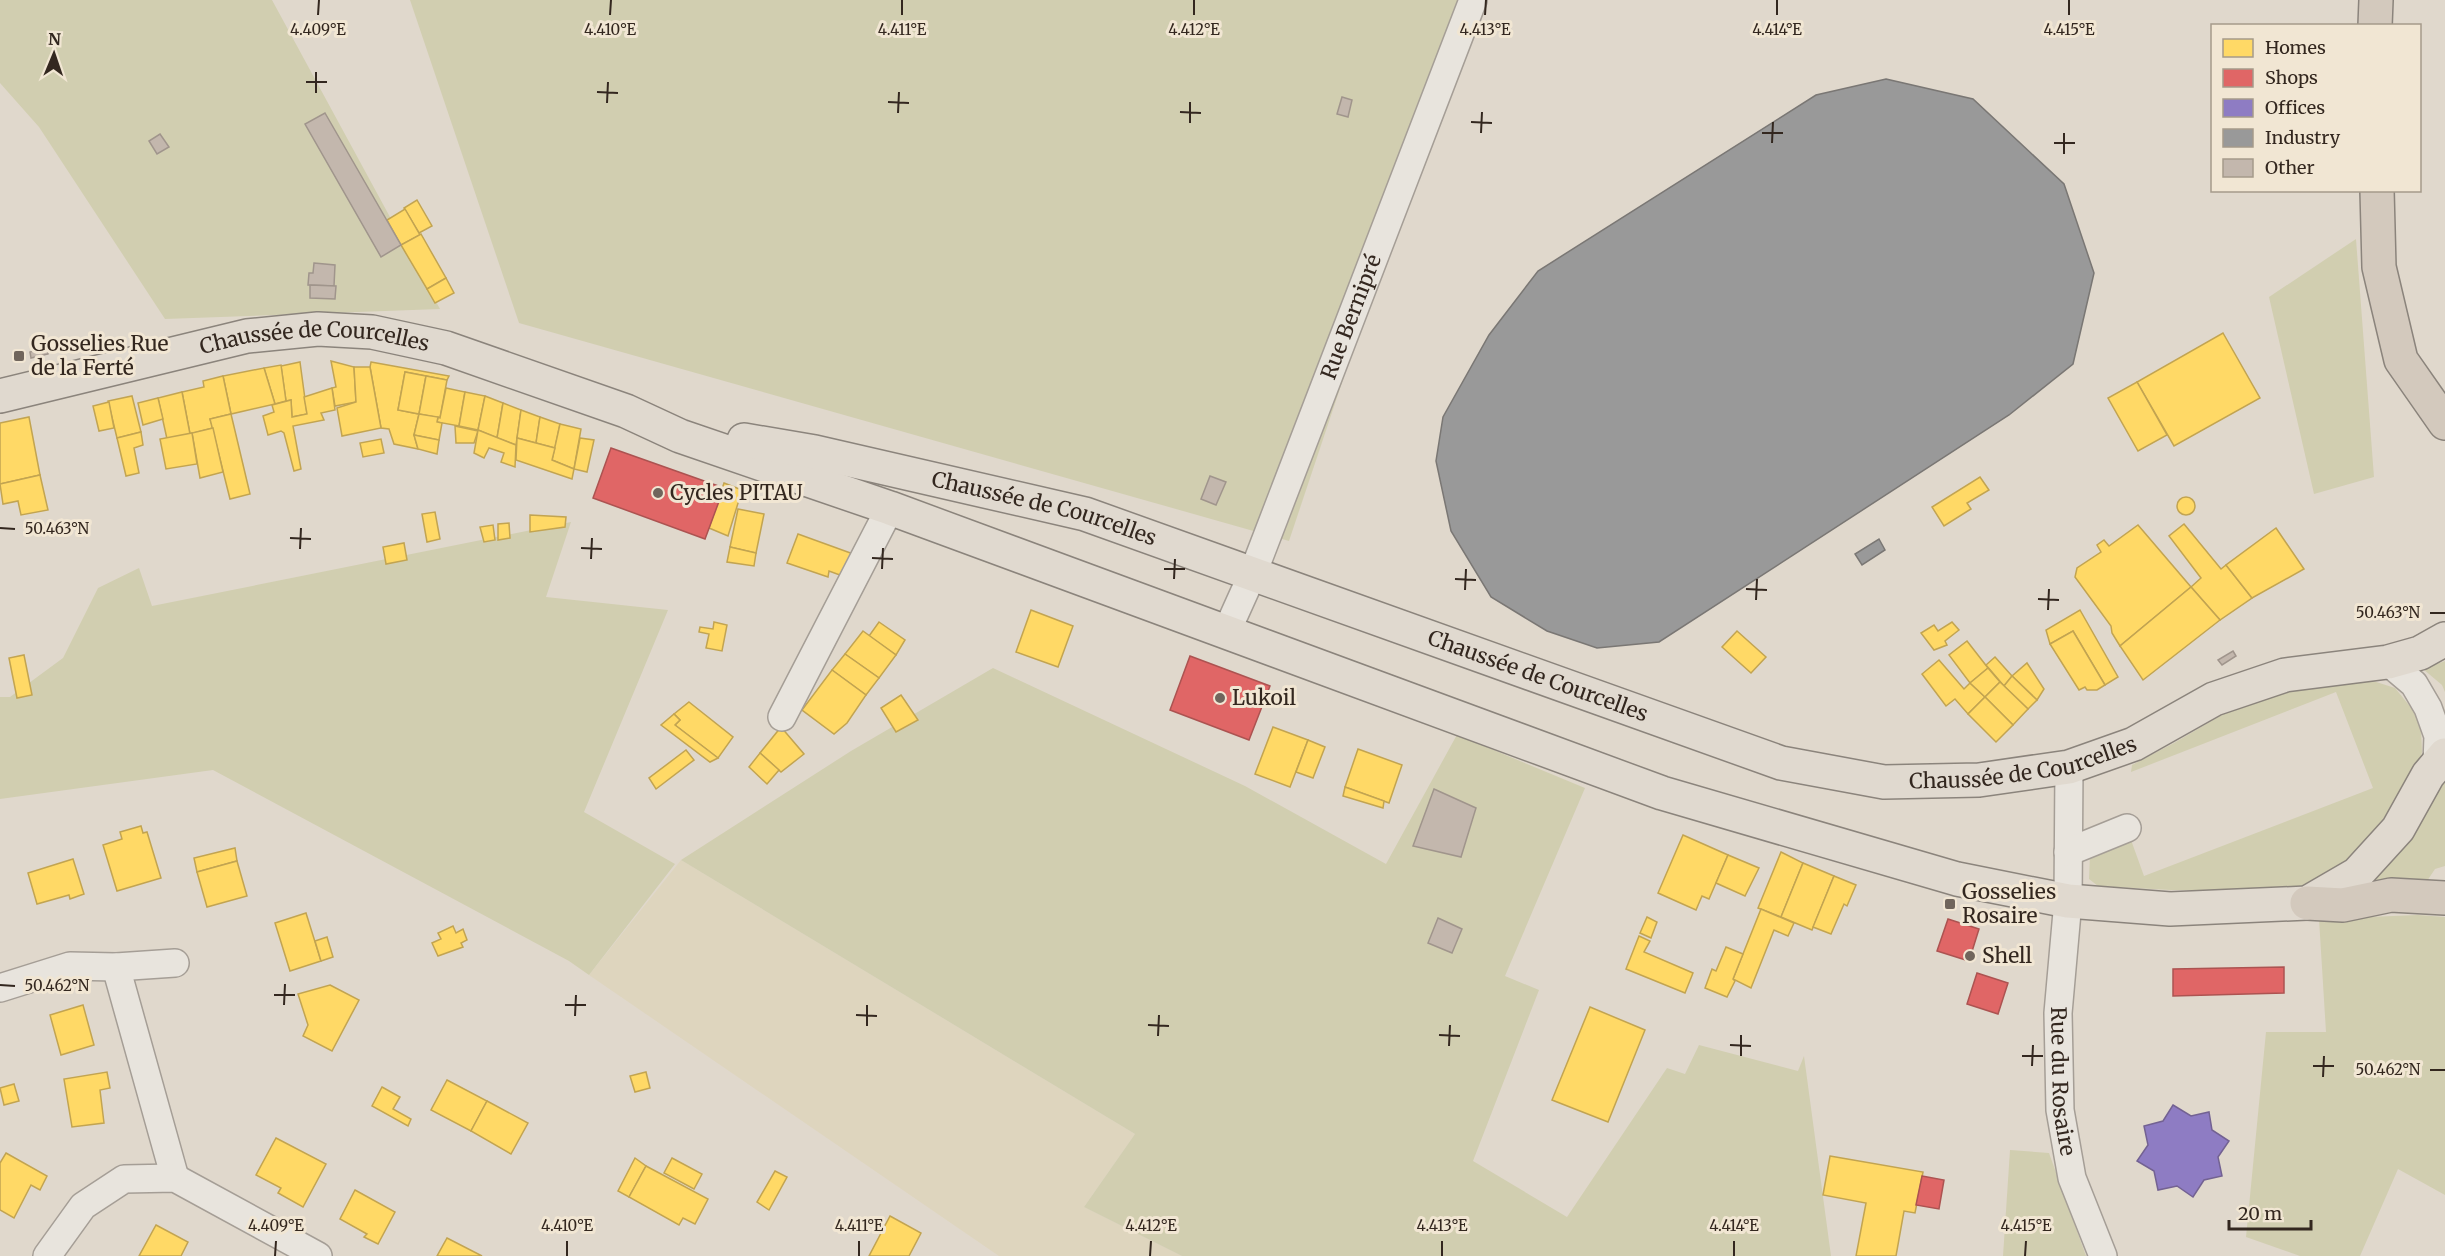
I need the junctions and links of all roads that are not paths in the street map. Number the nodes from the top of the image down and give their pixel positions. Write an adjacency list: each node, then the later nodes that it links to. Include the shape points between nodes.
1 (1473, 0): 10 (street, Rue Bernipré)
2 (2376, 0): 3 (highway)
3 (2375, 24)
4 (2377, 192): 7 (highway, via 2379,267 2401,360)
5 (0, 396): 6 (main road, Chaussée de Courcelles, via 247,336 318,329 372,332 446,348)
6 (626, 411): 8 (main road, Chaussée de Courcelles, via 752,442); 9 (main road, Chaussée de Courcelles, via 680,436)
7 (2445, 423)
8 (912, 474): 9 (main road); 10 (main road, Chaussée de Courcelles, via 1084,514)
9 (890, 508): 11 (main road, Chaussée de Courcelles); 14 (street)
10 (1253, 573): 11 (street, Rue Bernipré); 16 (main road, Chaussée de Courcelles, via 1781,763 1884,782 1979,780)
11 (1227, 633): 20 (main road, Chaussée de Courcelles, via 1662,793 1957,879)
12 (2445, 639): 13 (main road, Chaussée de Courcelles, via 2420,653)
13 (2388, 662): 15 (street, via 2414,684 2428,708); 16 (main road, Chaussée de Courcelles, via 2285,675 2214,699 2134,744)
14 (782, 717)
15 (2441, 759): 21 (main road, Chaussée de Courcelles, via 2398,829 2357,874)
16 (2069, 767): 18 (street, Rue du Rosaire)
17 (2127, 828): 18 (street)
18 (2068, 852): 20 (street, Rue du Rosaire)
19 (2445, 898): 21 (highway, via 2391,895 2343,905)
20 (2068, 901): 21 (main road, Chaussée de Courcelles, via 2170,909); 28 (street, Rue du Rosaire, via 2058,1012 2060,1110 2072,1178)
21 (2307, 903)
22 (175, 963): 23 (street)
23 (116, 967): 24 (street, via 70,966); 25 (street)
24 (0, 988)
25 (175, 1178): 26 (street, via 124,1179 83,1206); 27 (street)
26 (47, 1256)
27 (318, 1256)
28 (2103, 1256)

